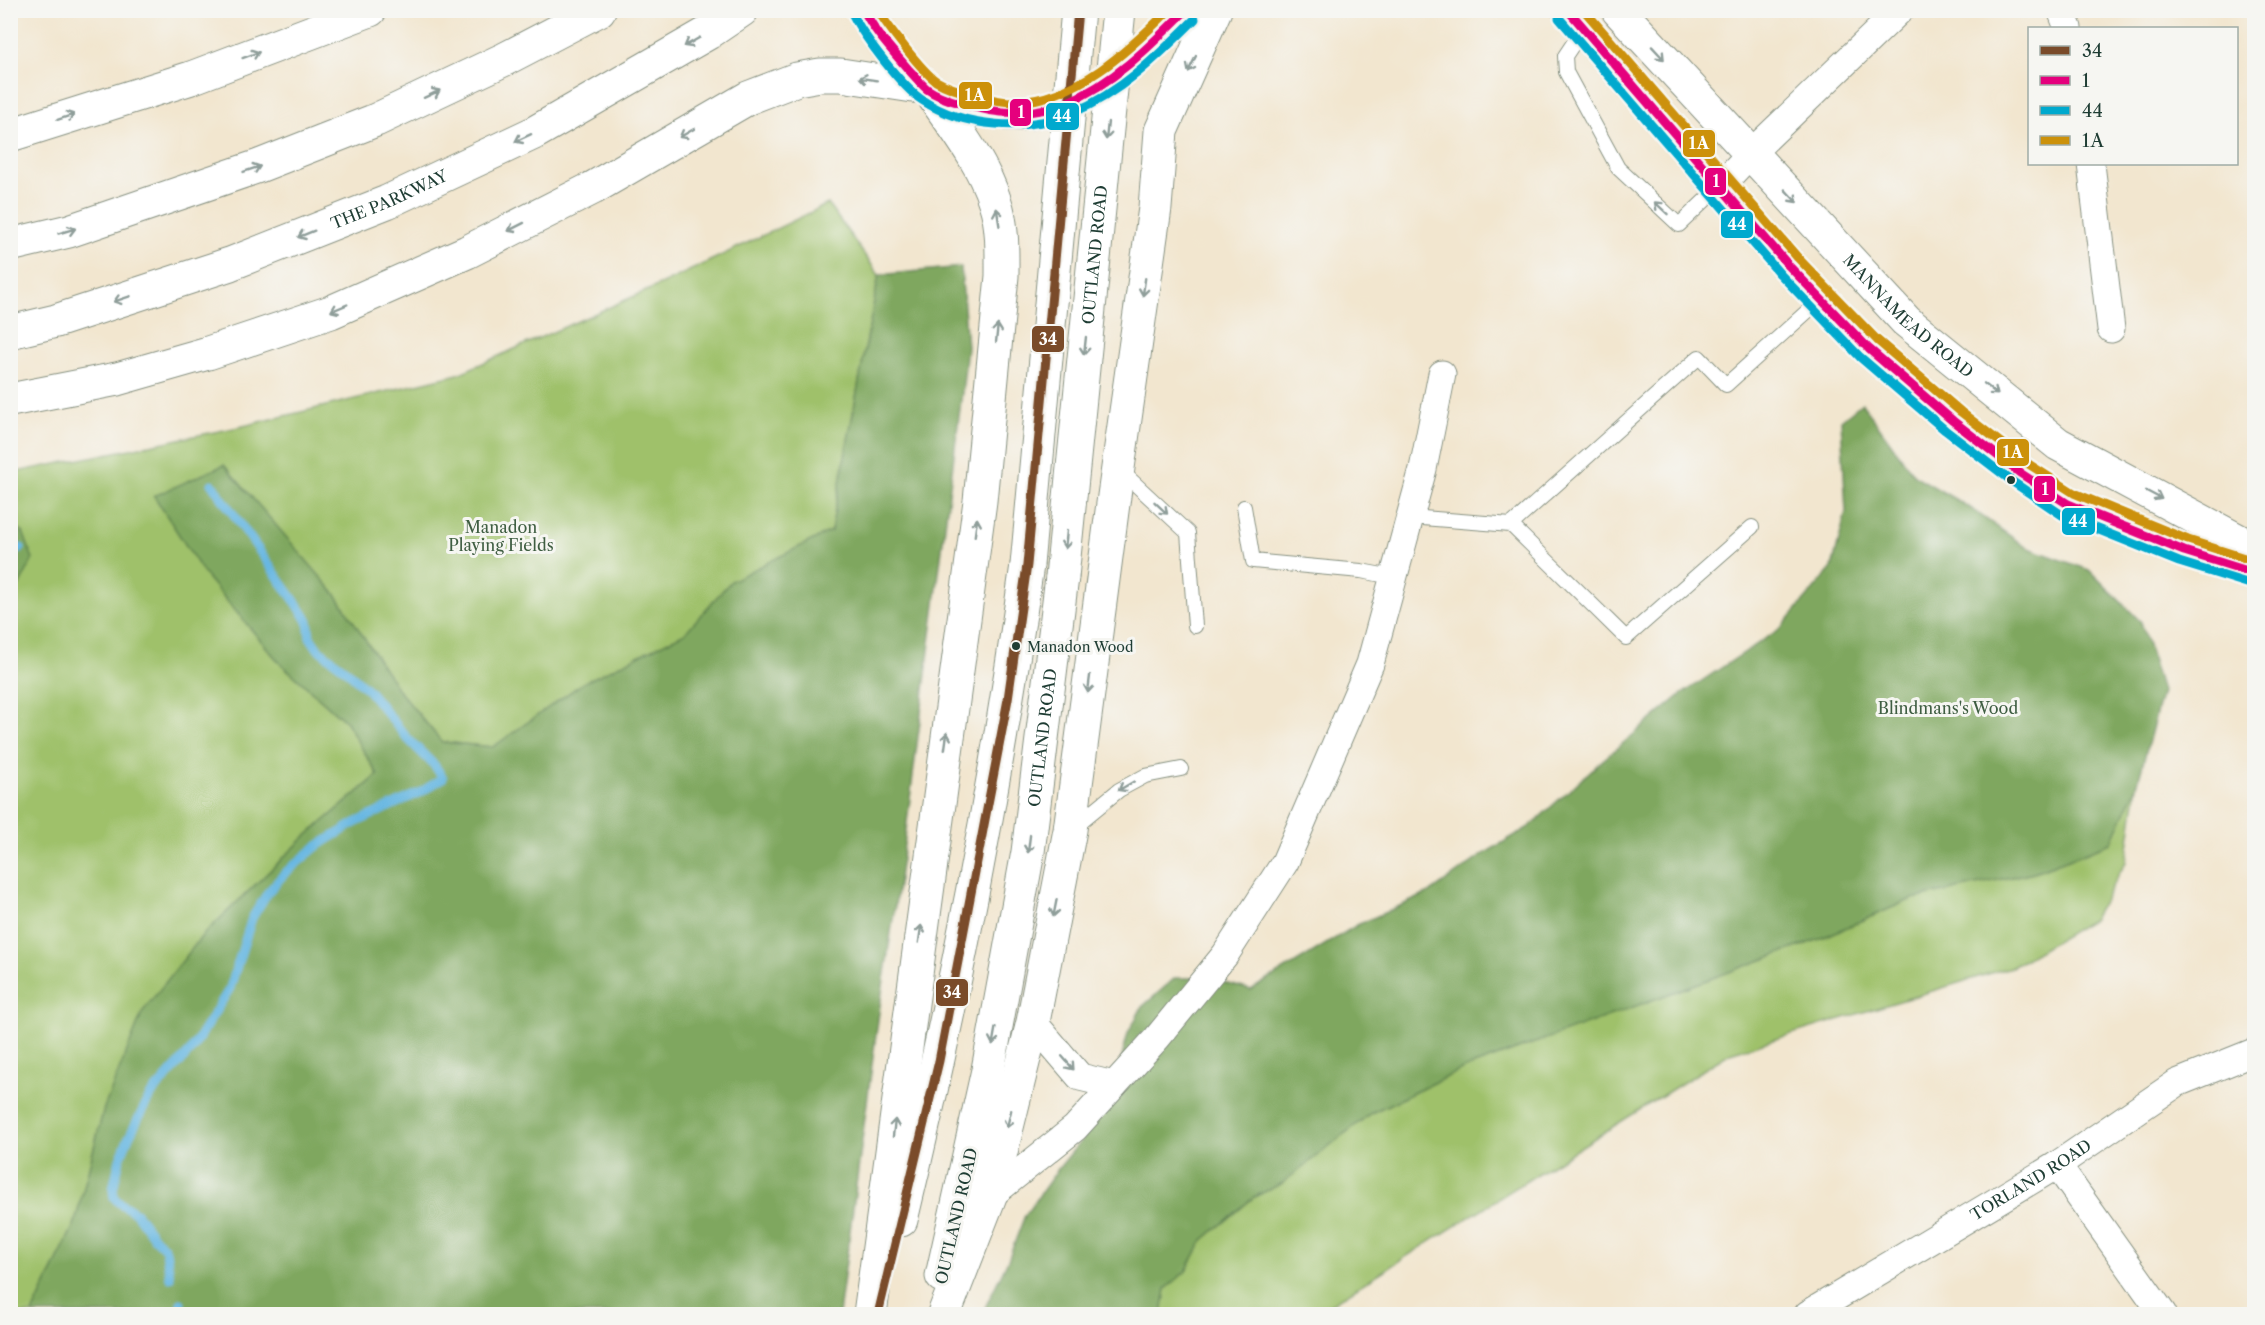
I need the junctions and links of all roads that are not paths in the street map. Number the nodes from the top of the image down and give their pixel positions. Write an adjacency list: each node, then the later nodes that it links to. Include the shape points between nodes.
1 (370, 10): 15 (main road, one-way to 1, via 190,78)
2 (599, 10): 19 (main road, one-way to 2, via 69,231 237,174 376,120)
3 (742, 10): 22 (main road, THE PARKWAY, one-way to 22, via 534,133 387,202 230,264 56,321)
4 (1078, 10): 42 (main road, bridge, via 1027,565 1008,699 943,1038)
5 (1119, 10): 43 (main road, OUTLAND ROAD, one-way to 43, bridge, via 1062,577 1028,852 988,1070)
6 (1186, 10): 14 (main road, via 1120,71 1081,96 1048,110 1017,114 988,111)
7 (1215, 10): 25 (main road, one-way to 25, via 1161,131 1155,208)
8 (1618, 10): 16 (main road, MANNAMEAD ROAD, one-way to 16)
9 (1900, 10): 16 (street)
10 (2061, 10): 13 (street)
11 (866, 16): 14 (main road, via 884,42)
12 (1576, 19): 18 (main road); 18 (lane, one-way to 12, via 1679,225 1618,168 1566,72)
13 (2068, 27)
14 (928, 89): 24 (main road, one-way to 24, via 841,75 797,79 748,98 593,188 467,252 331,312 117,379); 41 (main road, one-way to 14, via 980,501 1002,276 996,204 986,178)
15 (10, 135)
16 (1751, 153): 18 (street); 30 (main road, MANNAMEAD ROAD, one-way to 30, via 1906,321 2058,444)
17 (2091, 165): 21 (street)
18 (1719, 187): 20 (main road)
19 (10, 245)
20 (1812, 307): 28 (lane, via 1726,385 1699,357); 31 (main road, via 2020,473 2059,498 2184,551)
21 (2111, 329)
22 (10, 332)
23 (1442, 374): 27 (street, OUTLAND ROAD)
24 (10, 400)
25 (1118, 468): 33 (lane, one-way to 33, via 1188,533); 35 (main road, one-way to 35)
26 (1244, 507): 32 (lane, via 1253,561)
27 (1410, 517): 28 (lane); 32 (street, OUTLAND ROAD)
28 (1511, 525): 29 (lane, via 1626,638)
29 (1752, 527)
30 (2254, 549)
31 (2254, 573)
32 (1393, 577): 38 (street, OUTLAND ROAD, via 1370,664 1285,862 1225,955)
33 (1195, 626)
34 (1181, 769): 35 (lane, one-way to 35, via 1145,776 1119,790)
35 (1070, 830): 36 (main road, one-way to 36)
36 (1033, 1022): 38 (street, one-way to 38, via 1080,1077); 40 (main road, one-way to 40)
37 (2254, 1052): 39 (street, TORLAND ROAD, via 2177,1083)
38 (1114, 1085): 40 (street, OUTLAND ROAD, via 1075,1128)
39 (2057, 1165): 45 (street, TORLAND ROAD); 46 (street)
40 (990, 1196): 44 (main road)
41 (870, 1314)
42 (878, 1314)
43 (933, 1314)
44 (944, 1314)
45 (1808, 1314)
46 (2163, 1314)

